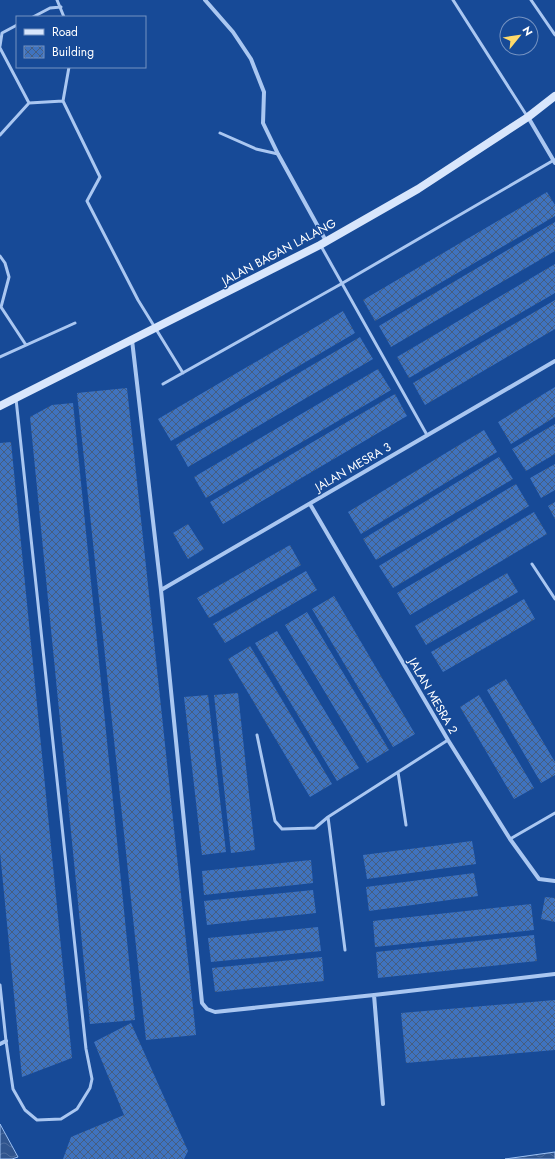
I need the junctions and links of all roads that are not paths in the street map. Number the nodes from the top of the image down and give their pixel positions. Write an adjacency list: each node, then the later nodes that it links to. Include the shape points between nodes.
1 (57, 0): 5 (lane)
2 (205, 0): 18 (street, via 233,32 251,59 264,92 263,123)
3 (454, 0): 15 (lane)
4 (531, 0): 9 (lane)
5 (61, 7): 6 (lane, via 50,8); 7 (lane)
6 (35, 16)
7 (64, 16)
8 (16, 26): 10 (lane, via 2,33)
9 (555, 35)
10 (0, 47): 14 (lane)
11 (69, 68): 13 (lane)
12 (555, 96): 15 (main road, JALAN BAGAN LALANG)
13 (64, 101): 14 (lane); 24 (lane, via 100,177 87,201 138,300)
14 (29, 103): 17 (lane)
15 (528, 117): 19 (street); 20 (main road, JALAN BAGAN LALANG, via 418,189)
16 (220, 133): 18 (lane, via 256,149)
17 (0, 135)
18 (278, 154): 20 (street)
19 (554, 161): 22 (lane)
20 (323, 243): 22 (lane); 24 (main road, JALAN BAGAN LALANG)
21 (0, 256): 26 (lane, via 9,277 0,307)
22 (341, 284): 29 (lane); 33 (lane)
23 (75, 323): 26 (lane)
24 (156, 328): 25 (main road, JALAN BAGAN LALANG); 29 (lane)
25 (132, 340): 31 (main road, JALAN BAGAN LALANG); 36 (street)
26 (26, 344): 27 (lane)
27 (0, 357)
28 (555, 361): 33 (street, JALAN MESRA 3)
29 (183, 373): 30 (lane)
30 (163, 384)
31 (16, 397): 32 (main road, JALAN BAGAN LALANG); 50 (lane, via 86,1049 92,1079 90,1088 77,1109 62,1119 50,1120 37,1120 25,1110 13,1089)
32 (0, 406)
33 (428, 435): 34 (street, JALAN MESRA 3)
34 (310, 504): 36 (street, JALAN MESRA 3); 39 (street, JALAN MESRA 2)
35 (532, 564): 37 (lane)
36 (160, 590): 49 (street, via 202,1002 207,1009 215,1012)
37 (555, 599)
38 (257, 735): 42 (lane, via 275,821 282,829 315,828)
39 (448, 740): 40 (lane); 44 (street, JALAN MESRA 2)
40 (398, 772): 42 (lane); 43 (lane)
41 (555, 813): 44 (lane)
42 (328, 817): 46 (lane)
43 (406, 825)
44 (510, 839): 45 (street, JALAN MESRA 2, via 539,879)
45 (555, 882)
46 (344, 950)
47 (555, 974): 49 (street)
48 (0, 985): 50 (lane)
49 (374, 995): 52 (street)
50 (6, 1041): 51 (street)
51 (0, 1044)
52 (383, 1104)

